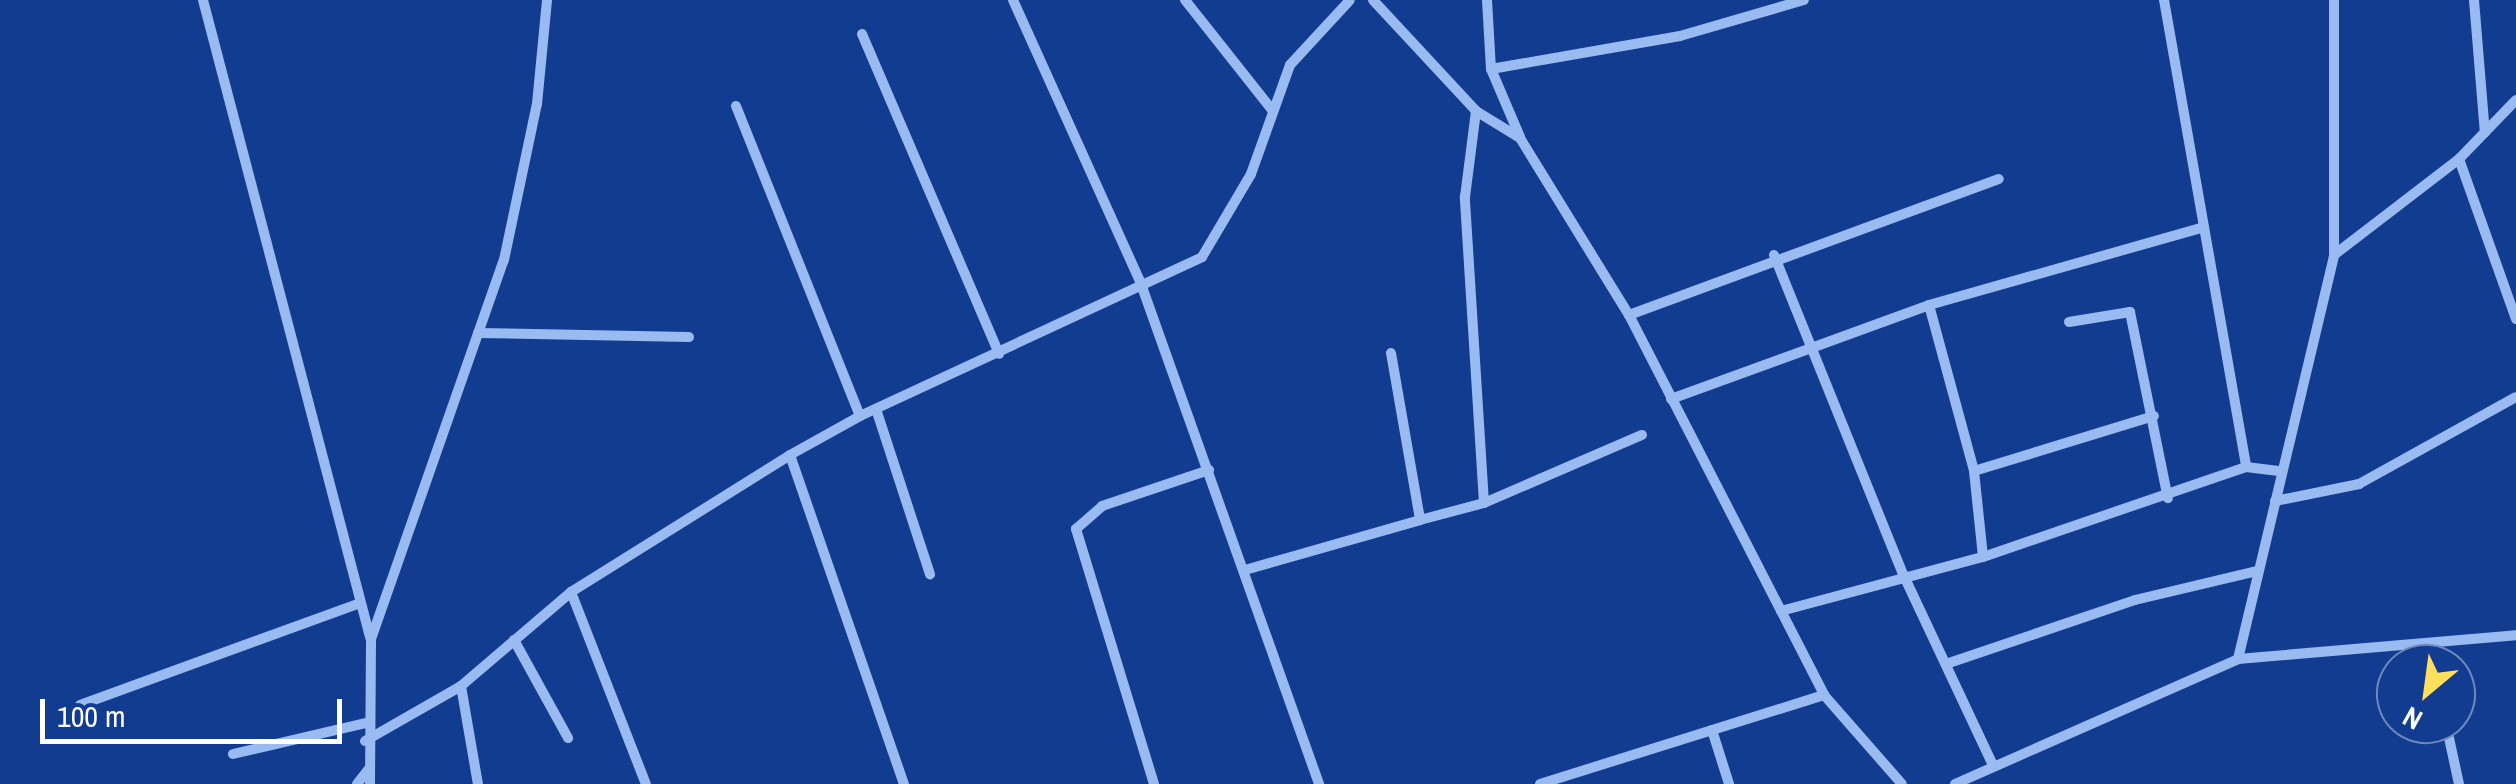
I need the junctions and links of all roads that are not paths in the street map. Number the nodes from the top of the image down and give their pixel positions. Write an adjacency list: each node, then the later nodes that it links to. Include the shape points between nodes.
1 (202, 0): 56 (street)
2 (547, 0): 30 (street, via 537,104)
3 (1013, 0): 25 (street)
4 (1185, 0): 16 (street)
5 (1350, 0): 16 (street, via 1290,65)
6 (1372, 0): 17 (street)
7 (1488, 0): 13 (street)
8 (1804, 0): 13 (street, via 1680,36)
9 (2164, 0): 22 (street)
10 (2334, 0): 24 (street)
11 (2474, 0): 18 (street)
12 (862, 34): 33 (street)
13 (1491, 69): 19 (street)
14 (2516, 100): 18 (street)
15 (736, 106): 38 (street)
16 (1273, 111): 25 (street, via 1251,174 1202,258)
17 (1476, 111): 19 (street); 48 (street, via 1465,197)
18 (2484, 133): 20 (street)
19 (1520, 138): 27 (street)
20 (2459, 159): 24 (street); 28 (street)
21 (1999, 179): 23 (street)
22 (2202, 228): 26 (street); 42 (street)
23 (1774, 256): 27 (street); 32 (street)
24 (2334, 256): 45 (street)
25 (1141, 284): 33 (street); 43 (street)
26 (1929, 305): 32 (street); 44 (street)
27 (1629, 316): 36 (street)
28 (2516, 319)
29 (2069, 322): 39 (street, via 2130,312)
30 (478, 333): 31 (street); 59 (street)
31 (689, 338)
32 (1810, 344): 36 (street); 54 (street)
33 (999, 354): 37 (street)
34 (1391, 354): 49 (street)
35 (2516, 397): 47 (street, via 2359,484)
36 (1671, 399): 57 (street)
37 (876, 409): 38 (street); 53 (street)
38 (860, 416): 41 (street)
39 (2154, 416): 44 (street); 46 (street)
40 (1642, 434): 48 (street)
41 (790, 455): 55 (street); 81 (street)
42 (2246, 467): 45 (street); 46 (street)
43 (1209, 470): 51 (street); 82 (street, via 1102,506 1076,529)
44 (1974, 471): 50 (street)
45 (2281, 471): 47 (street)
46 (2168, 498): 50 (street)
47 (2275, 501): 52 (street)
48 (1484, 502): 49 (street)
49 (1420, 520): 51 (street)
50 (1983, 557): 54 (street)
51 (1245, 570): 83 (street)
52 (2257, 571): 63 (street); 64 (street, via 2135,600)
53 (930, 574)
54 (1903, 574): 57 (street); 64 (street)
55 (571, 592): 60 (street); 80 (street)
56 (360, 603): 59 (street); 67 (street)
57 (1782, 612): 66 (street)
58 (2516, 636): 61 (street)
59 (371, 638): 68 (street)
60 (514, 640): 65 (street); 70 (street)
61 (2467, 644)
62 (2376, 653): 63 (street)
63 (2238, 660): 74 (street)
64 (1946, 664): 74 (street)
65 (461, 686): 71 (street); 79 (street)
66 (1824, 695): 69 (street); 86 (street)
67 (80, 705)
68 (366, 723): 71 (street); 73 (street)
69 (1712, 730): 76 (street); 85 (street)
70 (568, 738)
71 (365, 740): 75 (street)
72 (2450, 744): 88 (street)
73 (233, 754)
74 (1992, 763): 87 (street)
75 (368, 770): 77 (street); 78 (street)
76 (1578, 778): 84 (street)
77 (358, 784)
78 (370, 784)
79 (478, 784)
80 (646, 784)
81 (904, 784)
82 (1154, 784)
83 (1319, 784)
84 (1540, 784)
85 (1729, 784)
86 (1902, 784)
87 (1955, 784)
88 (2459, 784)

